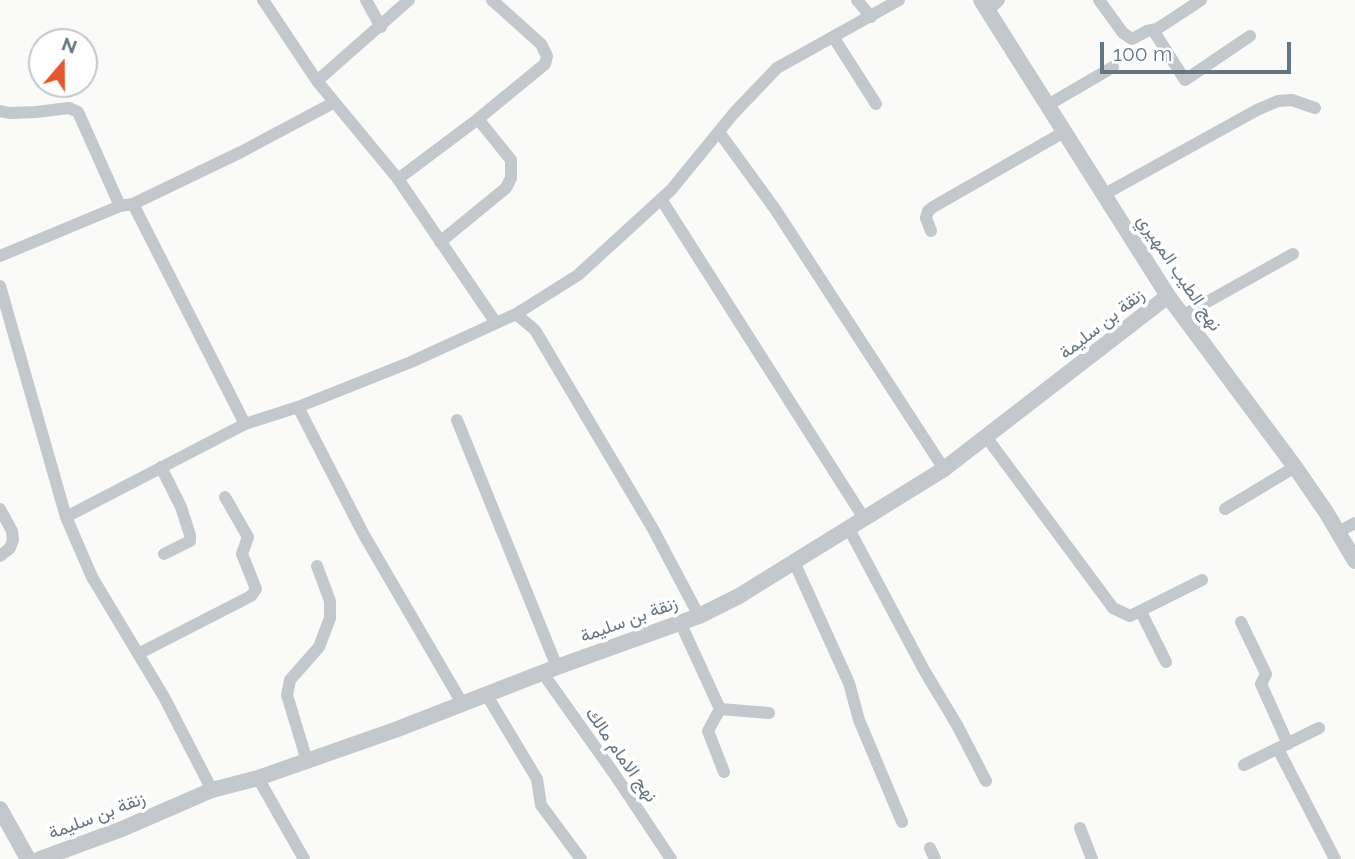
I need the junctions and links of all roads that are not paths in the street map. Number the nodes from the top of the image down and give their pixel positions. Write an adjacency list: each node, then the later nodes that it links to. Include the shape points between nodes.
1 (263, 0): 16 (street)
2 (366, 0): 11 (street)
3 (409, 0): 11 (street)
4 (492, 0): 22 (street, via 541,44 547,56 545,64)
5 (857, 0): 10 (street)
6 (899, 0): 10 (street)
7 (1099, 0): 12 (street, via 1132,39)
8 (1201, 0): 12 (street)
9 (989, 4): 19 (street, نهج الطيب المهيري)
10 (870, 17): 14 (street)
11 (381, 27): 16 (street)
12 (1153, 30): 13 (street, via 1185,80)
13 (1250, 36)
14 (834, 38): 18 (street); 23 (street, via 777,68)
15 (1113, 67): 19 (street)
16 (317, 81): 17 (street)
17 (333, 103): 25 (street); 28 (street)
18 (876, 104)
19 (1048, 105): 24 (street, نهج الطيب المهيري)
20 (1315, 108): 26 (street, via 1292,100 1257,110)
21 (0, 111): 28 (street, via 78,111)
22 (478, 120): 25 (street); 30 (street, via 511,160 511,178 506,188)
23 (719, 132): 27 (street); 44 (street, via 775,209)
24 (1064, 132): 26 (street, نهج الطيب المهيري); 29 (street, via 933,207 926,218)
25 (398, 179): 30 (street)
26 (1103, 195): 34 (street, نهج الطيب المهيري)
27 (661, 199): 35 (street, via 578,275); 49 (street)
28 (126, 205): 32 (street); 40 (street)
29 (931, 231)
30 (440, 242): 37 (street)
31 (1293, 254): 36 (street)
32 (0, 256)
33 (0, 285): 48 (street)
34 (1168, 296): 36 (street, نهج الطيب المهيري); 41 (street, زنقة بن سليمة)
35 (516, 314): 37 (street); 60 (street, via 535,330)
36 (1182, 316): 43 (street, نهج الطيب المهيري)
37 (496, 323): 38 (street)
38 (298, 407): 40 (street); 67 (street, via 364,535)
39 (457, 420): 65 (street, نهج الامام مالك)
40 (245, 424): 42 (street)
41 (986, 438): 44 (street, زنقة بن سليمة); 59 (street, via 1113,608 1130,616)
42 (161, 467): 48 (street); 53 (street, via 190,535 190,541)
43 (1295, 467): 47 (street); 52 (street, نهج الطيب المهيري)
44 (944, 469): 49 (street, زنقة بن سليمة)
45 (225, 497): 63 (street, via 248,537 242,554 256,589 251,596)
46 (0, 509): 54 (street, via 13,540)
47 (1225, 509)
48 (66, 517): 63 (street, via 93,577)
49 (865, 520): 51 (street, زنقة بن سليمة)
50 (1355, 523): 52 (street)
51 (849, 529): 56 (street, زنقة بن سليمة); 76 (street)
52 (1338, 531): 55 (street, نهج الطيب المهيري)
53 (164, 554)
54 (0, 556)
55 (1355, 561)
56 (795, 564): 60 (street, زنقة بن سليمة); 79 (street, via 849,683 859,720)
57 (317, 566): 72 (street, via 330,601 330,618 319,646 290,680 287,695)
58 (1202, 580): 59 (street)
59 (1141, 612): 64 (street)
60 (699, 616): 61 (street, زنقة بن سليمة)
61 (680, 622): 65 (street, زنقة بن سليمة); 68 (street)
62 (1241, 622): 71 (street, via 1266,674 1261,684)
63 (138, 654): 77 (street)
64 (1166, 662)
65 (549, 670): 66 (street, زنقة بن سليمة); 85 (street, نهج الامام مالك)
66 (486, 694): 67 (street, زنقة بن سليمة); 84 (street, via 537,779 541,805)
67 (462, 703): 72 (street, زنقة بن سليمة)
68 (720, 709): 69 (street); 74 (street, via 708,732)
69 (769, 713)
70 (1319, 728): 71 (street)
71 (1283, 746): 73 (street); 87 (street)
72 (307, 761): 75 (street, زنقة بن سليمة)
73 (1244, 765)
74 (724, 772)
75 (258, 778): 77 (street, زنقة بن سليمة); 83 (street)
76 (986, 782)
77 (212, 790): 82 (street, زنقة بن سليمة)
78 (0, 809): 81 (street)
79 (902, 822)
80 (1080, 828): 86 (street)
81 (28, 859)
82 (40, 859)
83 (304, 859)
84 (581, 859)
85 (671, 859)
86 (1092, 859)
87 (1335, 859)

